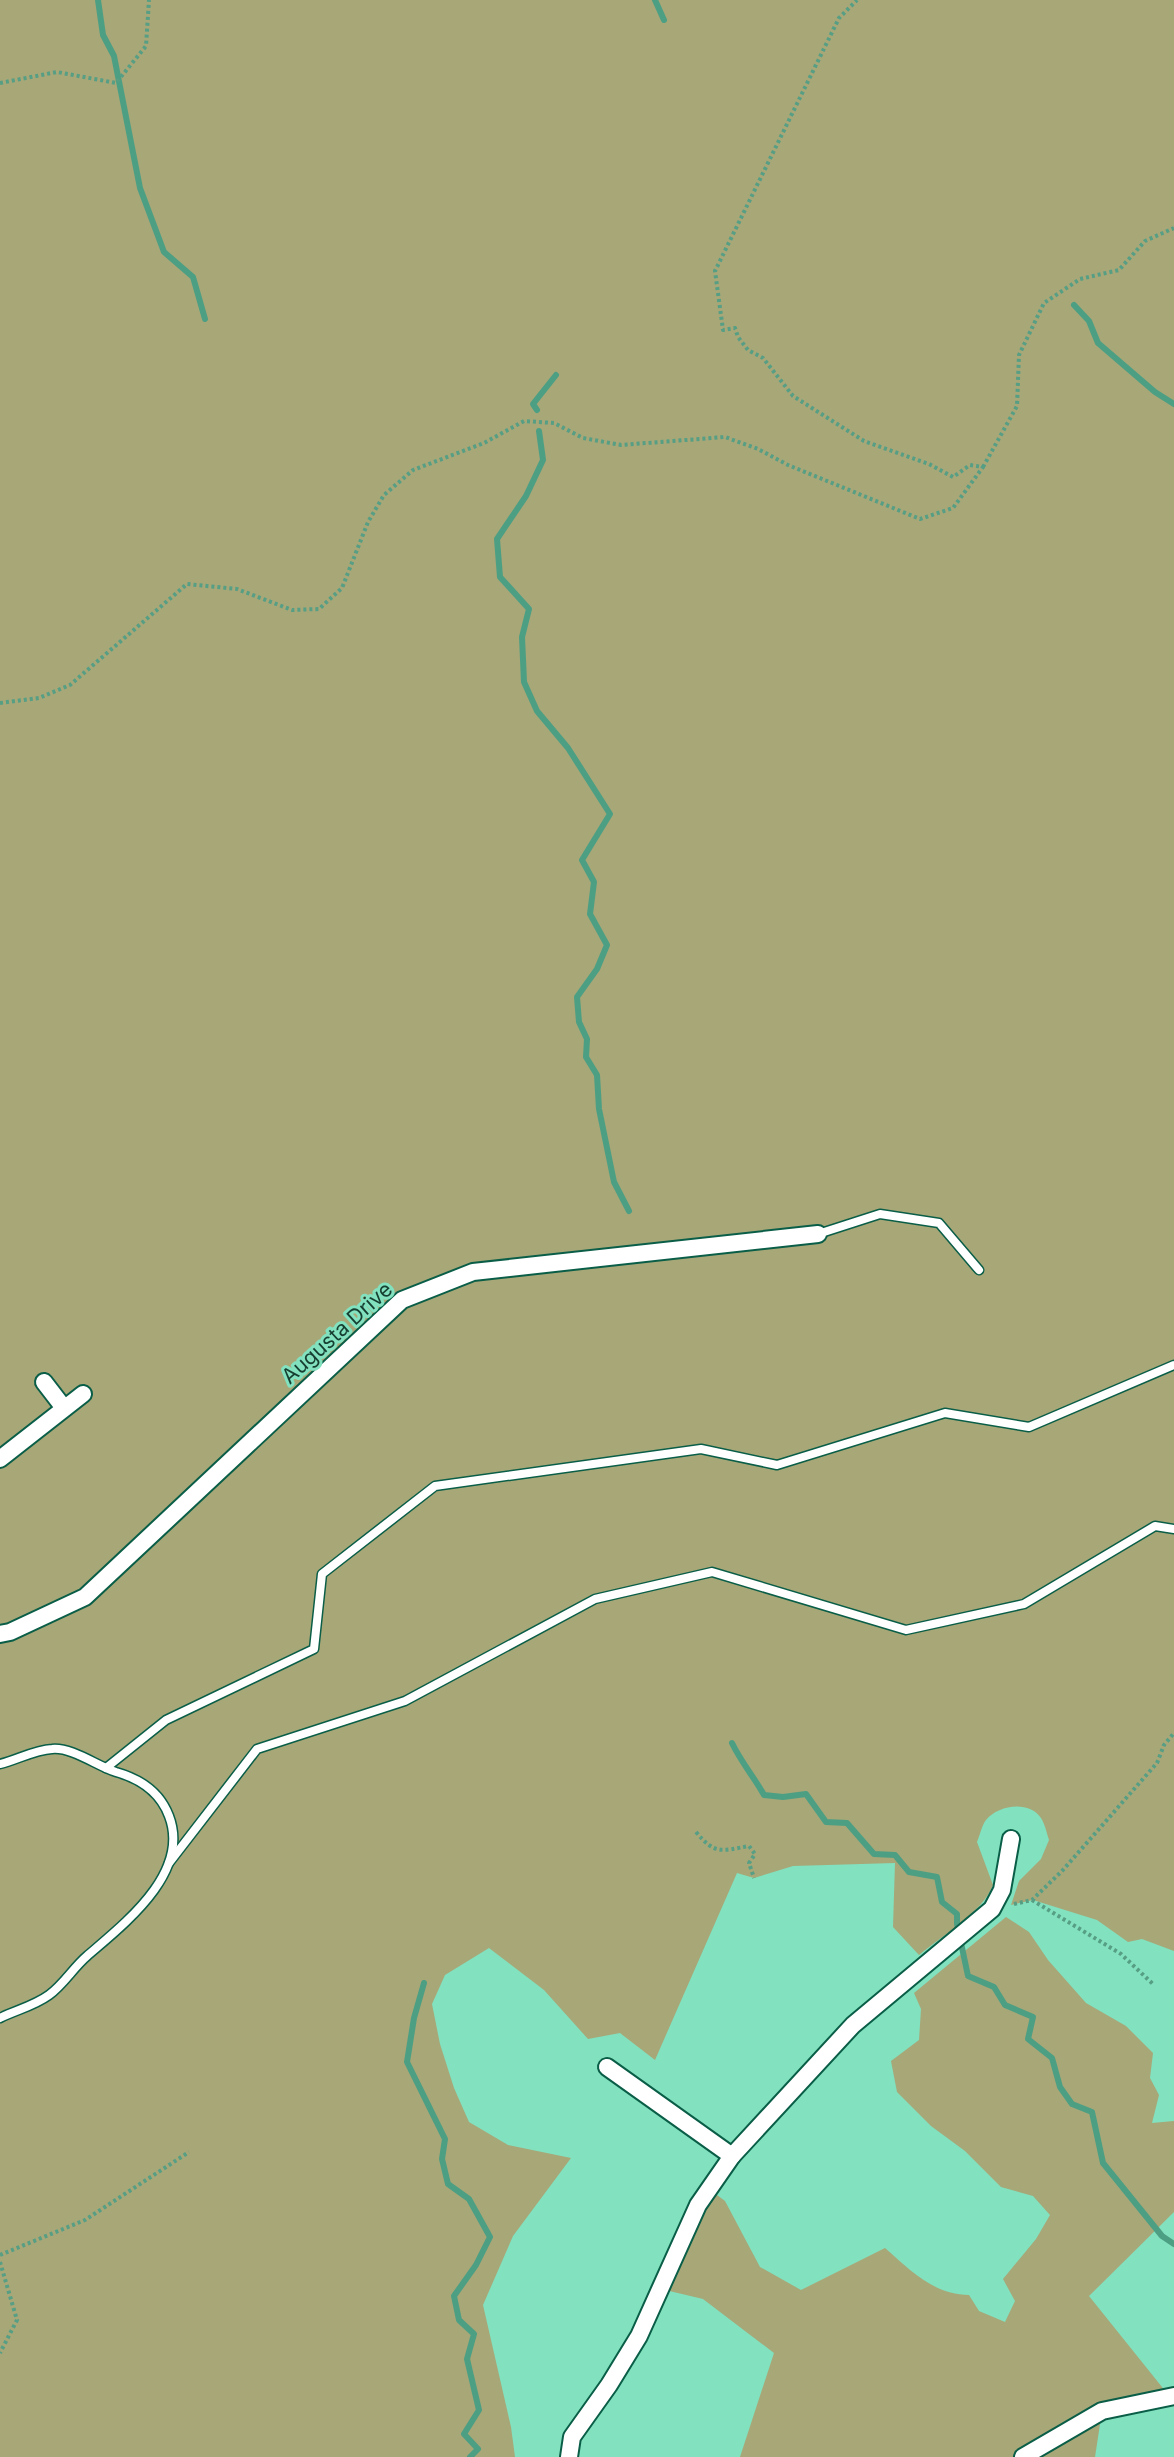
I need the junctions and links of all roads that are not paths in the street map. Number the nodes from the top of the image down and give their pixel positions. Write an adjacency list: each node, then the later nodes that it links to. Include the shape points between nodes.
1 (818, 1234): 2 (lane, via 880,1214 939,1223); 9 (street, Augusta Drive, via 473,1272 402,1300 85,1597)
2 (979, 1270)
3 (1174, 1365): 11 (lane, via 1029,1427 945,1413 777,1465 701,1449 435,1486 321,1574 314,1649 166,1720)
4 (44, 1382): 6 (street)
5 (83, 1394): 6 (street)
6 (64, 1408): 7 (street)
7 (0, 1459)
8 (1174, 1529): 13 (lane, via 1155,1526 1024,1604 906,1630 712,1572 595,1599 405,1701 257,1749)
9 (0, 1634)
10 (0, 1764): 11 (lane, via 55,1749)
11 (106, 1768): 13 (lane, via 148,1786 160,1798 174,1827)
12 (1011, 1839): 16 (street, via 1002,1890 992,1909 853,2025)
13 (169, 1863): 14 (lane, via 144,1905 62,1984 27,2008)
14 (0, 2018)
15 (608, 2067): 16 (street)
16 (732, 2156): 18 (street, via 698,2205 639,2336 572,2437)
17 (1174, 2396): 19 (street, via 1102,2411)
18 (569, 2457)
19 (1023, 2457)

